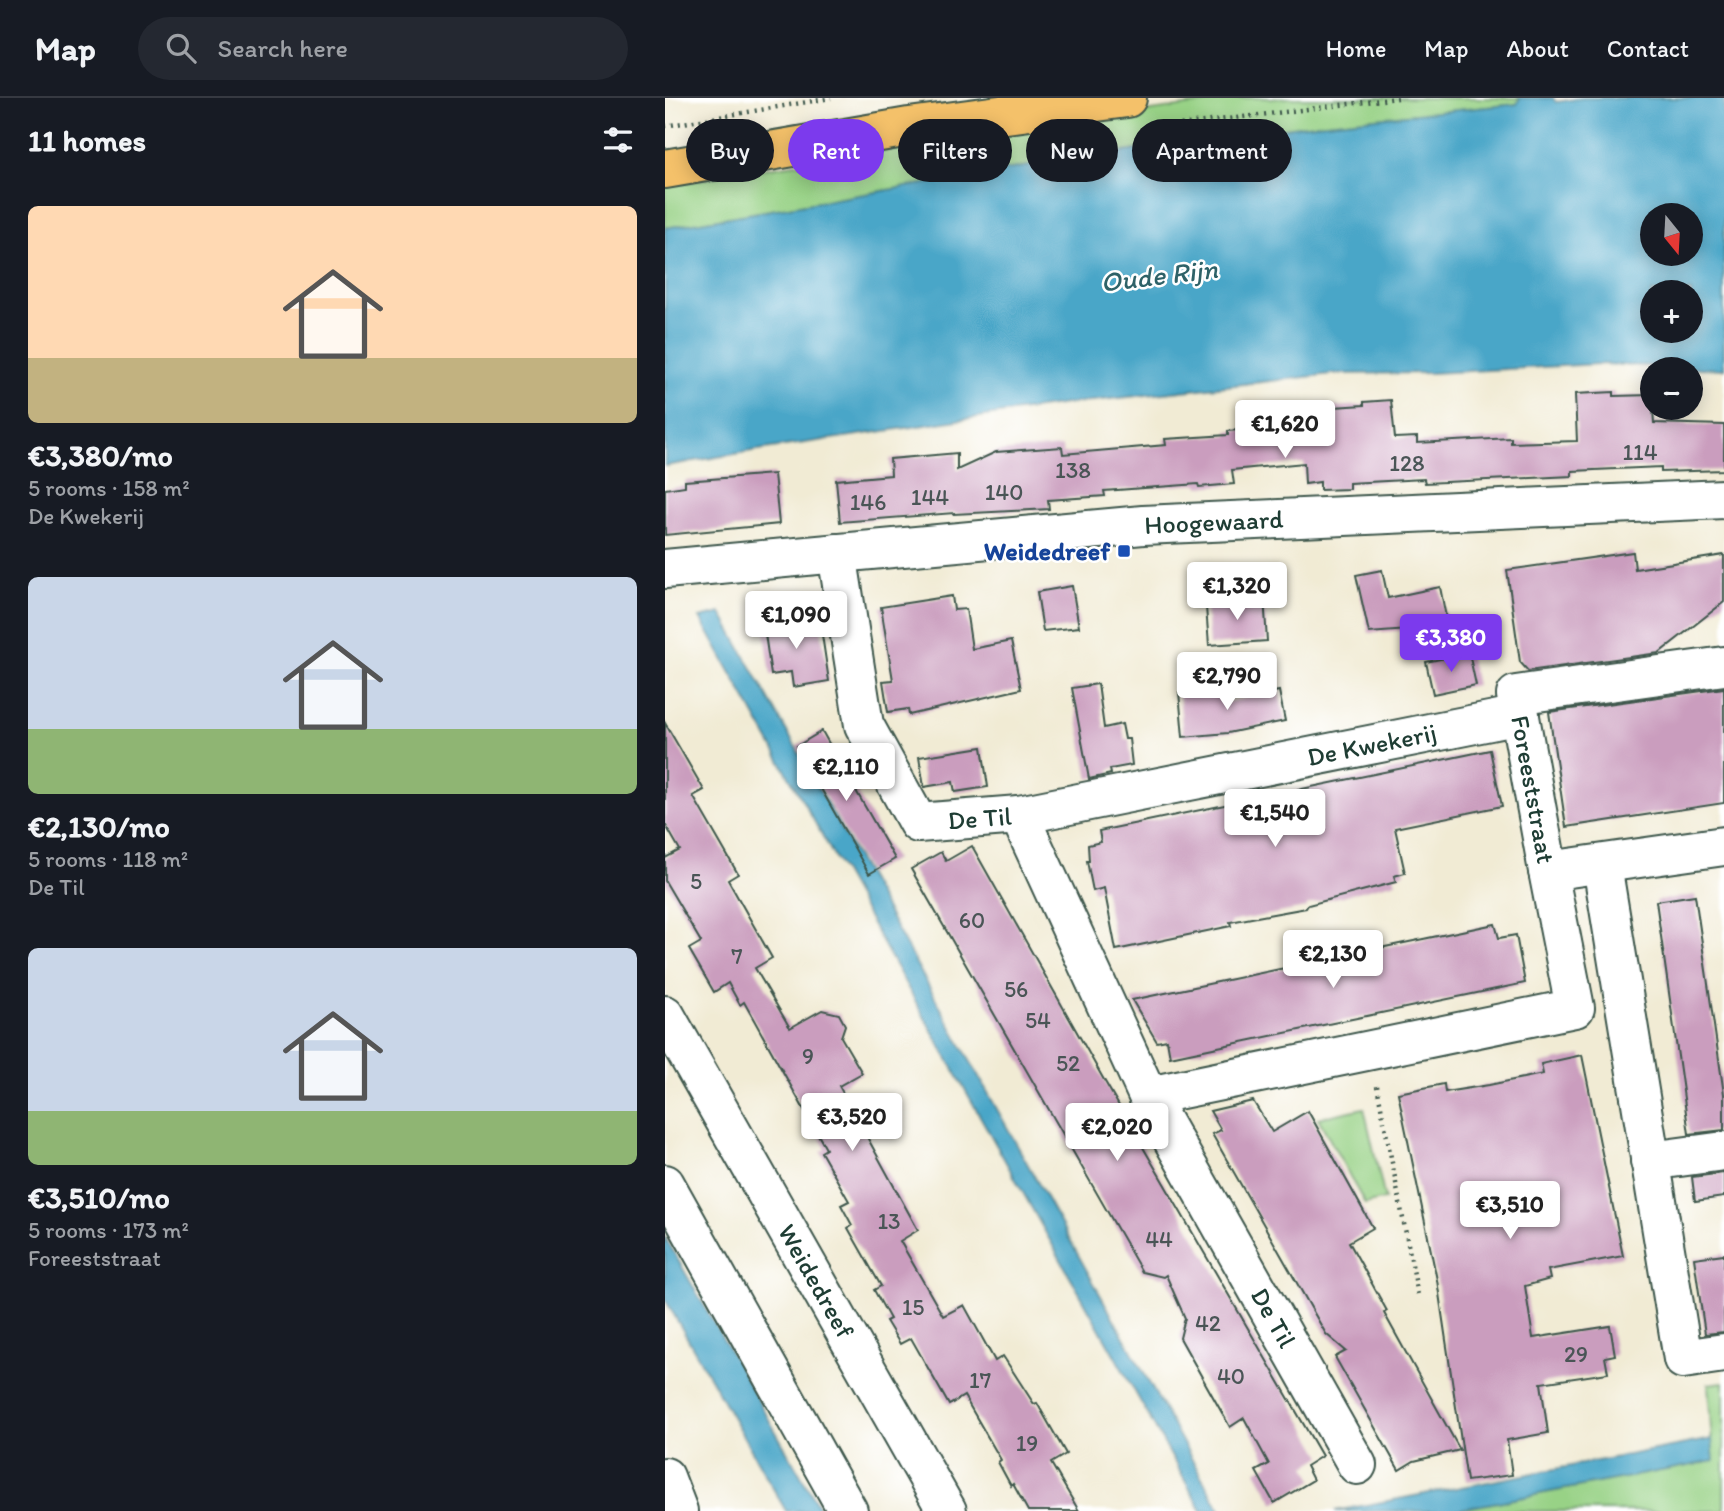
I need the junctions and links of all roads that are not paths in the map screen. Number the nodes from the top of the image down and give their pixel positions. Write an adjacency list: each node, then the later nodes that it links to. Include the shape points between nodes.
1 (1127, 98): 2 (main road, via 909,127)
2 (665, 169)
3 (1724, 499): 4 (street, Hoogewaard, via 1143,525)
4 (837, 553): 5 (street, Hoogewaard); 8 (street, De Til, via 864,725 918,823)
5 (665, 569)
6 (1724, 666): 7 (street, Foreeststraat, via 1517,695)
7 (1520, 715): 8 (street, De Kwekerij); 11 (street, Foreeststraat)
8 (1019, 815): 14 (street, De Til)
9 (1724, 846): 10 (street, Foreeststraat)
10 (1602, 865): 11 (street, Foreeststraat); 16 (street, Foreeststraat)
11 (1548, 871): 14 (street, via 1575,1008)
12 (665, 1015): 13 (street, Weidedreef)
13 (675, 1056): 23 (street, Weidedreef)
14 (1148, 1096): 19 (street, De Til)
15 (1724, 1151): 16 (street)
16 (1650, 1161): 18 (street, Foreeststraat, via 1682,1359)
17 (665, 1184): 22 (street)
18 (1724, 1353)
19 (1357, 1465)
20 (665, 1477): 21 (street)
21 (678, 1511)
22 (848, 1511)
23 (947, 1511)

